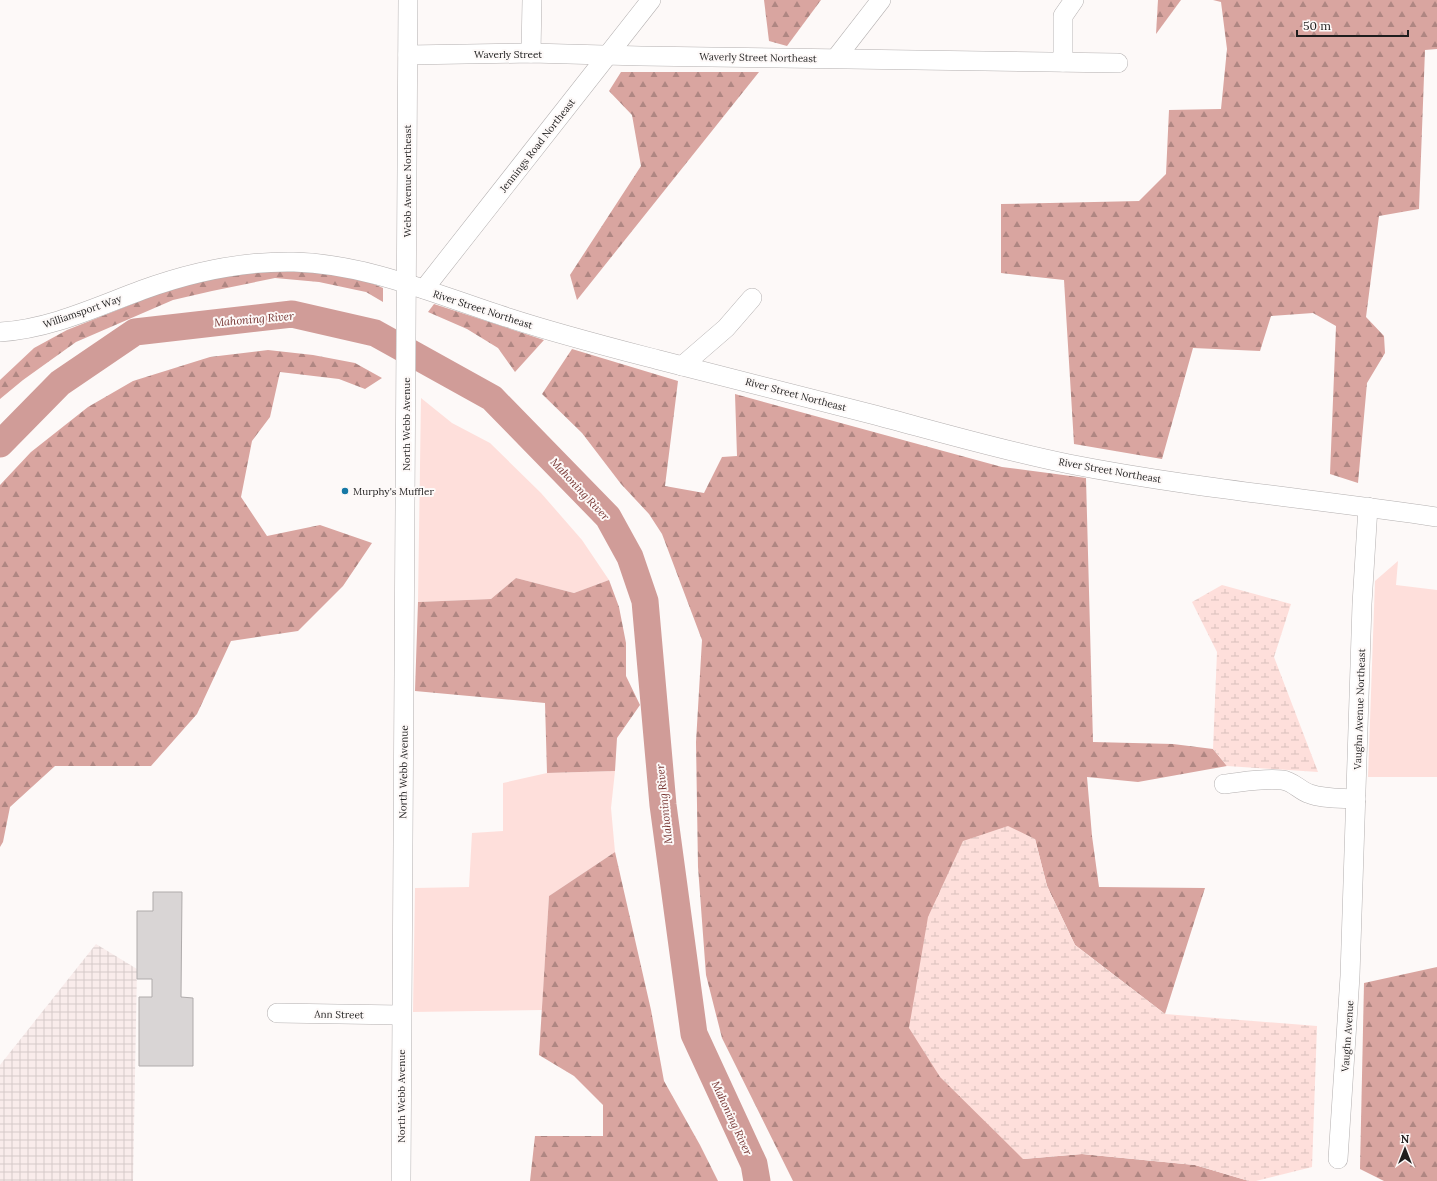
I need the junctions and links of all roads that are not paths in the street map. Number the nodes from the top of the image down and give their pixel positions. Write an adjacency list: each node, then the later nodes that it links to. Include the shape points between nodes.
1 (408, 0): 7 (street, Webb Avenue Northeast)
2 (532, 0): 6 (street)
3 (651, 0): 8 (street, Jennings Road Northeast)
4 (881, 0): 9 (street)
5 (1074, 0): 10 (street, via 1063,16)
6 (531, 53): 7 (street, Waverly Street); 8 (street, Waverly Street)
7 (408, 55): 13 (street, Webb Avenue Northeast)
8 (608, 55): 9 (street, Waverly Street Northeast); 13 (street, Jennings Road Northeast)
9 (836, 58): 10 (street, Waverly Street Northeast)
10 (1063, 62): 11 (street, Waverly Street Northeast)
11 (1118, 63)
12 (162, 283): 13 (street, River Street Northeast, via 230,266 297,262 341,267); 15 (street, Williamsport Way, via 59,321 34,328)
13 (415, 286): 16 (street, Webb Avenue Northeast); 17 (street, River Street Northeast, via 511,319)
14 (752, 298): 17 (street, via 726,328)
15 (0, 332)
16 (406, 363): 24 (street, North Webb Avenue)
17 (682, 366): 18 (street, River Street Northeast, via 1066,463 1143,477)
18 (1368, 507): 19 (street, River Street Northeast); 21 (street, Vaughn Avenue Northeast)
19 (1437, 517)
20 (1224, 784): 21 (street, via 1284,780 1308,794)
21 (1356, 798): 22 (street, Vaughn Avenue Northeast)
22 (1352, 912): 25 (street, Vaughn Avenue, via 1348,1021)
23 (277, 1013): 24 (street, Ann Street)
24 (401, 1015): 26 (street, North Webb Avenue)
25 (1338, 1159)
26 (401, 1181)

